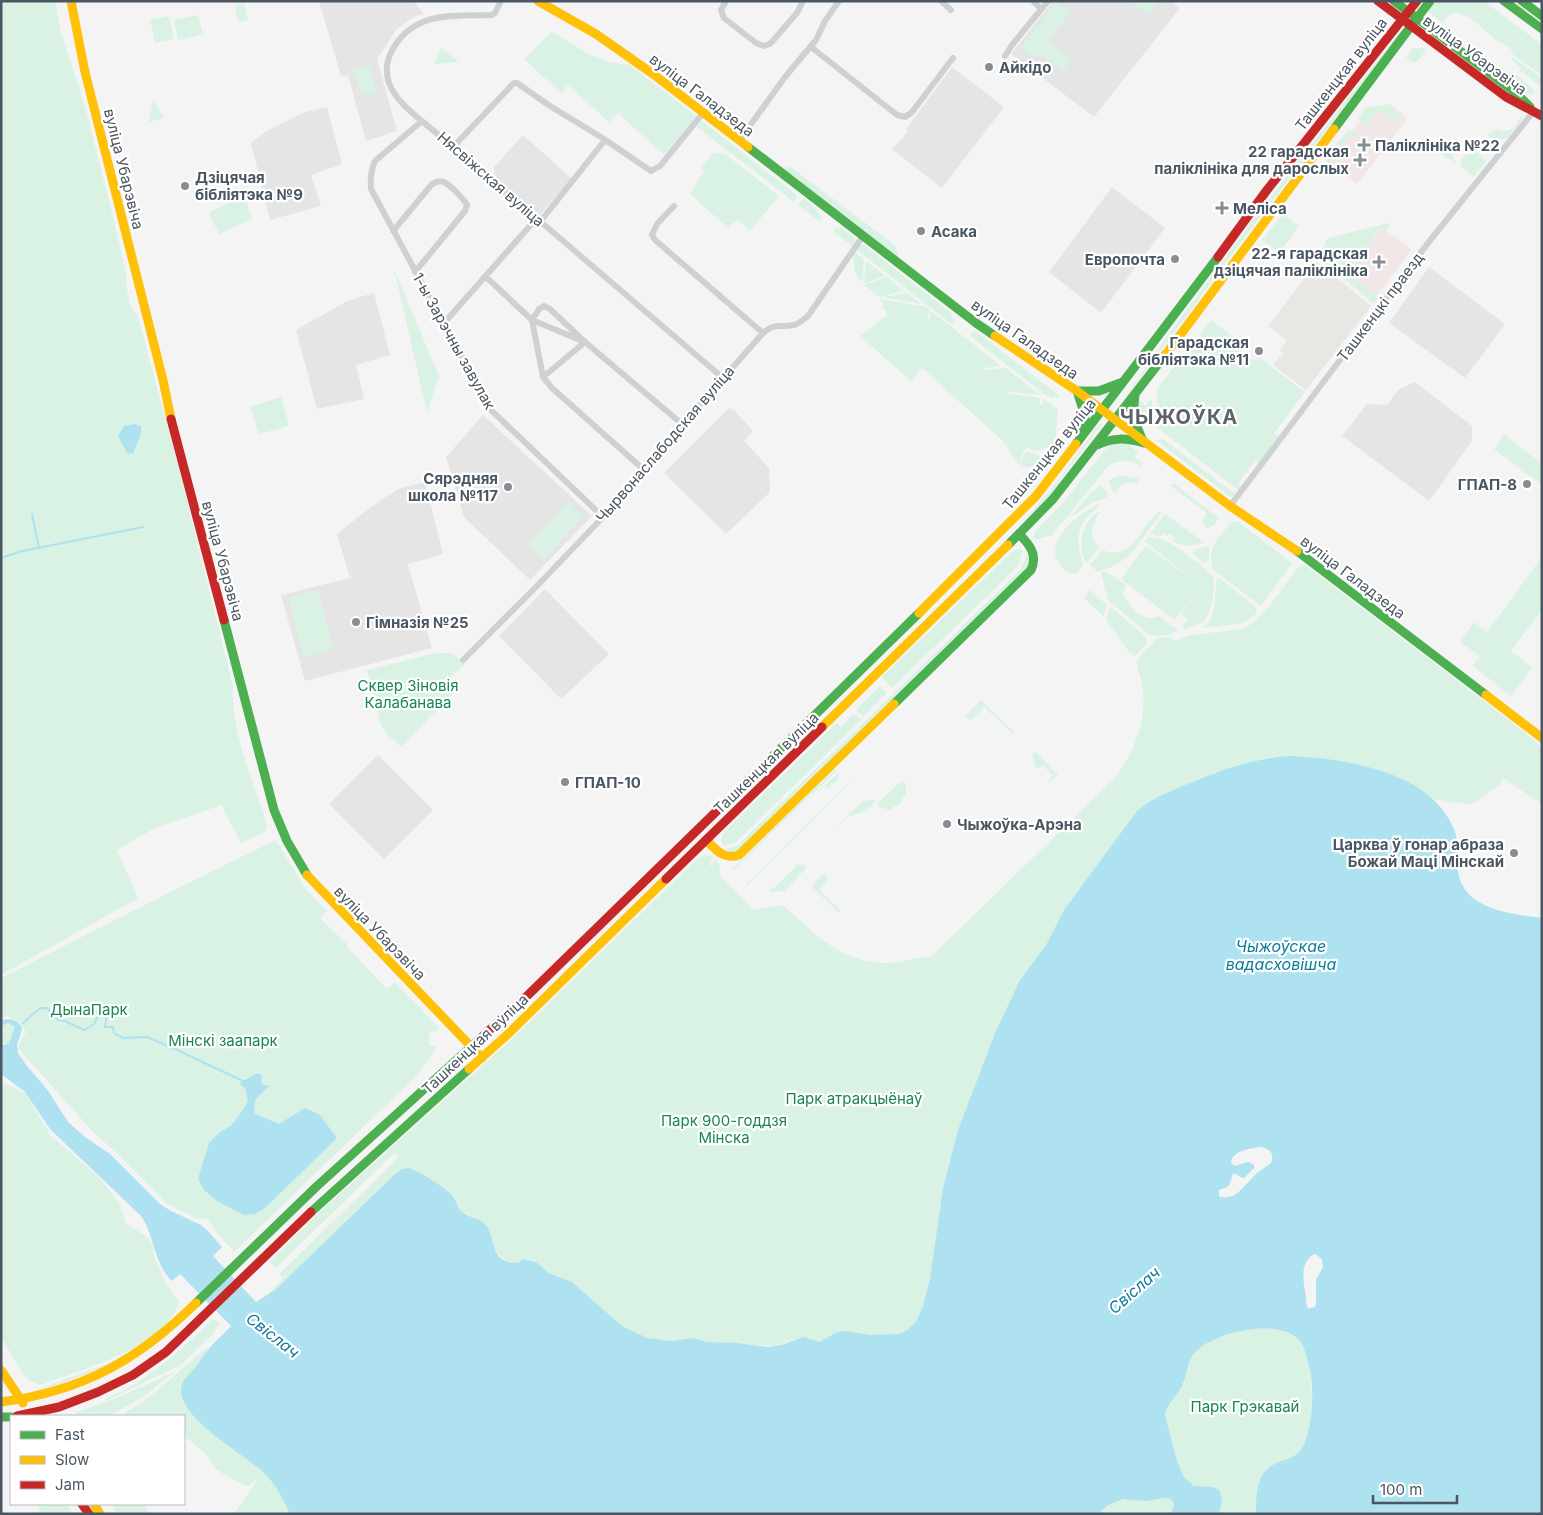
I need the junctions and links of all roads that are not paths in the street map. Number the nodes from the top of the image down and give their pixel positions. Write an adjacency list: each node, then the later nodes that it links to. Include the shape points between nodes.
1 (71, 1): 63 (main road, вуліца Убарэвіча, via 85,72 170,414 282,833 311,881)
2 (501, 1): 29 (street, Нясвіжская вуліца, via 492,15 452,16 425,21 406,31 397,42 388,59 390,84 403,103)
3 (538, 1): 16 (main road, вуліца Галадзеда)
4 (803, 1): 15 (street, via 797,13 770,44 764,46 724,18 721,10)
5 (839, 1): 23 (street)
6 (941, 1): 18 (street)
7 (1033, 1): 17 (street)
8 (1048, 1): 17 (street)
9 (1378, 1): 19 (main road, вуліца Убарэвіча)
10 (1394, 1): 19 (main road, вуліца Убарэвіча)
11 (1417, 1): 19 (main road, Ташкенцкая вуліца)
12 (1430, 1): 21 (main road, Ташкенцкая вуліца)
13 (1504, 1): 22 (main road)
14 (1522, 1): 20 (main road)
15 (725, 3)
16 (552, 4): 27 (main road, вуліца Галадзеда)
17 (1041, 9): 24 (street)
18 (951, 10)
19 (1405, 15): 21 (main road, вуліца Убарэвіча); 45 (main road, Ташкенцкая вуліца, via 1264,194)
20 (1542, 16)
21 (1414, 22): 26 (main road, вуліца Убарэвіча, via 1516,93); 47 (main road, Ташкенцкая вуліца)
22 (1542, 29)
23 (811, 46): 25 (street, via 897,115 905,116 912,112); 31 (street)
24 (1005, 56)
25 (953, 58)
26 (1534, 111): 28 (main road, вуліца Убарэвіча); 55 (street, Ташкенцкі праезд, via 1428,243)
27 (703, 113): 30 (street, via 655,170 645,168); 31 (main road, вуліца Галадзеда)
28 (1542, 116)
29 (422, 121): 32 (street, Нясвіжская вуліца); 35 (street, 1-ы Зарэчны завулак, via 375,161 372,168 371,189)
30 (605, 140): 32 (street, via 514,83); 34 (street)
31 (739, 141): 36 (main road, вуліца Галадзеда)
32 (452, 147): 34 (street, Нясвіжская вуліца)
33 (674, 206): 41 (street, via 657,224 652,235 662,248)
34 (538, 221): 38 (street); 44 (street, Нясвіжская вуліца)
35 (393, 230): 37 (street, 1-ы Зарэчны завулак); 37 (street, via 437,181 444,182 465,200 465,211)
36 (863, 236): 41 (street, via 808,316 795,325 768,327); 46 (main road, вуліца Галадзеда, via 976,323)
37 (415, 272): 40 (street, 1-ы Зарэчны завулак)
38 (486, 277): 39 (street); 40 (street)
39 (532, 320): 42 (street); 42 (street, via 544,306); 43 (street)
40 (444, 323): 56 (street, 1-ы Зарэчны завулак, via 493,413)
41 (762, 332): 44 (street, Чырвонаслабодская вуліца)
42 (585, 342): 43 (street); 50 (street)
43 (544, 377): 54 (street, via 552,388)
44 (723, 378): 50 (street, Чырвонаслабодская вуліца)
45 (1126, 379): 46 (main road, via 1107,390); 48 (main road, Ташкенцкая вуліца)
46 (1077, 391): 48 (main road, вуліца Галадзеда); 51 (main road, via 1085,416)
47 (1135, 394): 49 (main road, Ташкенцкая вуліца); 52 (main road, via 1133,418)
48 (1102, 411): 49 (main road, вуліца Галадзеда); 51 (main road, Ташкенцкая вуліца)
49 (1114, 420): 52 (main road, вуліца Галадзеда); 53 (main road, Ташкенцкая вуліца)
50 (682, 424): 54 (street, Чырвонаслабодская вуліца)
51 (1082, 438): 57 (main road, Ташкенцкая вуліца)
52 (1144, 442): 53 (main road, via 1114,438); 55 (main road, вуліца Галадзеда)
53 (1093, 448): 58 (main road, Ташкенцкая вуліца, via 1053,499)
54 (643, 469): 56 (street, Чырвонаслабодская вуліца)
55 (1230, 506): 60 (main road, вуліца Галадзеда, via 1317,566)
56 (603, 517): 59 (street, Чырвонаслабодская вуліца)
57 (1009, 524): 58 (main road); 61 (main road, Ташкенцкая вуліца)
58 (1019, 534): 62 (main road, Ташкенцкая вуліца); 62 (main road, via 1033,550 1035,562 1031,570 836,762 739,855 725,857)
59 (463, 660)
60 (1542, 738)
61 (697, 830): 62 (main road); 63 (main road, Ташкенцкая вуліца, via 528,995)
62 (706, 840): 64 (main road, Ташкенцкая вуліца)
63 (471, 1046): 64 (main road, вуліца Убарэвіча); 67 (main road, Ташкенцкая вуліца, via 150,1345 128,1360 73,1386)
64 (482, 1058): 69 (main road, Ташкенцкая вуліца, via 329,1195 166,1352 133,1375)
65 (1, 1370): 67 (main road)
66 (1, 1394): 68 (main road)
67 (20, 1399): 68 (main road, Ташкенцкая вуліца); 71 (main road)
68 (4, 1402): 70 (main road)
69 (59, 1407): 71 (main road, Ташкенцкая вуліца); 72 (main road)
70 (16, 1415)
71 (31, 1415)
72 (53, 1415)

